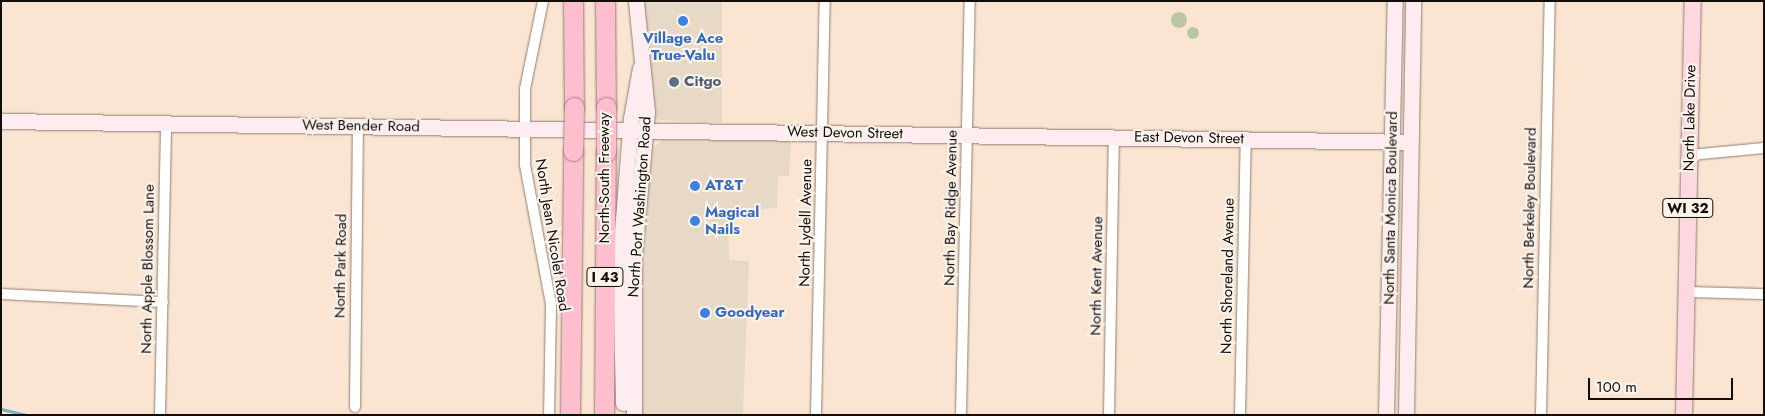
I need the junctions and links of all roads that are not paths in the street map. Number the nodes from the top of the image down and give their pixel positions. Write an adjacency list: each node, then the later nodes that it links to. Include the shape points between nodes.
1 (543, 1): 14 (street, North Jean Nicolet Road, via 530,50)
2 (574, 1): 32 (highway, North-South Freeway / I 43, bridge)
3 (605, 1): 33 (highway, North-South Freeway / I 43, bridge)
4 (636, 1): 15 (street, North Port Washington Road, via 642,60)
5 (825, 1): 17 (street, North Lydell Avenue)
6 (970, 1): 18 (street, North Bay Ridge Avenue)
7 (1395, 1): 21 (street, North Santa Monica Boulevard)
8 (1413, 1): 22 (street, North Santa Monica Boulevard)
9 (1550, 1): 42 (street, North Berkeley Boulevard)
10 (1693, 1): 24 (main road, North Lake Drive / WI 32)
11 (1, 121): 12 (street, West Bender Road)
12 (166, 123): 13 (street, West Bender Road); 28 (street, North Apple Blossom Lane)
13 (358, 126): 14 (street, West Bender Road); 29 (street, North Park Road)
14 (524, 129): 15 (street, West Bender Road); 31 (street, North Jean Nicolet Road, via 528,194 551,304)
15 (638, 131): 16 (street, West Bender Road); 34 (street, North Port Washington Road, via 620,257); 35 (street, North Port Washington Road)
16 (722, 132): 17 (street, West Devon Street)
17 (823, 133): 18 (street, West Devon Street); 36 (street, North Lydell Avenue)
18 (968, 135): 19 (street, East Devon Street); 37 (street, North Bay Ridge Avenue)
19 (1114, 137): 20 (street, East Devon Street); 38 (street, North Kent Avenue)
20 (1246, 139): 21 (street, East Devon Street); 39 (street, North Shoreland Avenue)
21 (1392, 141): 22 (street, East Devon Street); 40 (street, North Santa Monica Boulevard)
22 (1410, 142): 41 (street, North Santa Monica Boulevard)
23 (1764, 148): 24 (street)
24 (1690, 155): 25 (main road, North Lake Drive / WI 32)
25 (1686, 292): 27 (street); 43 (main road, North Lake Drive / WI 32)
26 (1, 294): 28 (street)
27 (1764, 294)
28 (163, 302): 30 (street, North Apple Blossom Lane)
29 (355, 407)
30 (160, 415)
31 (549, 415)
32 (570, 415)
33 (604, 415)
34 (623, 415)
35 (634, 415)
36 (816, 415)
37 (961, 415)
38 (1109, 415)
39 (1240, 415)
40 (1386, 415)
41 (1406, 415)
42 (1541, 415)
43 (1684, 415)

